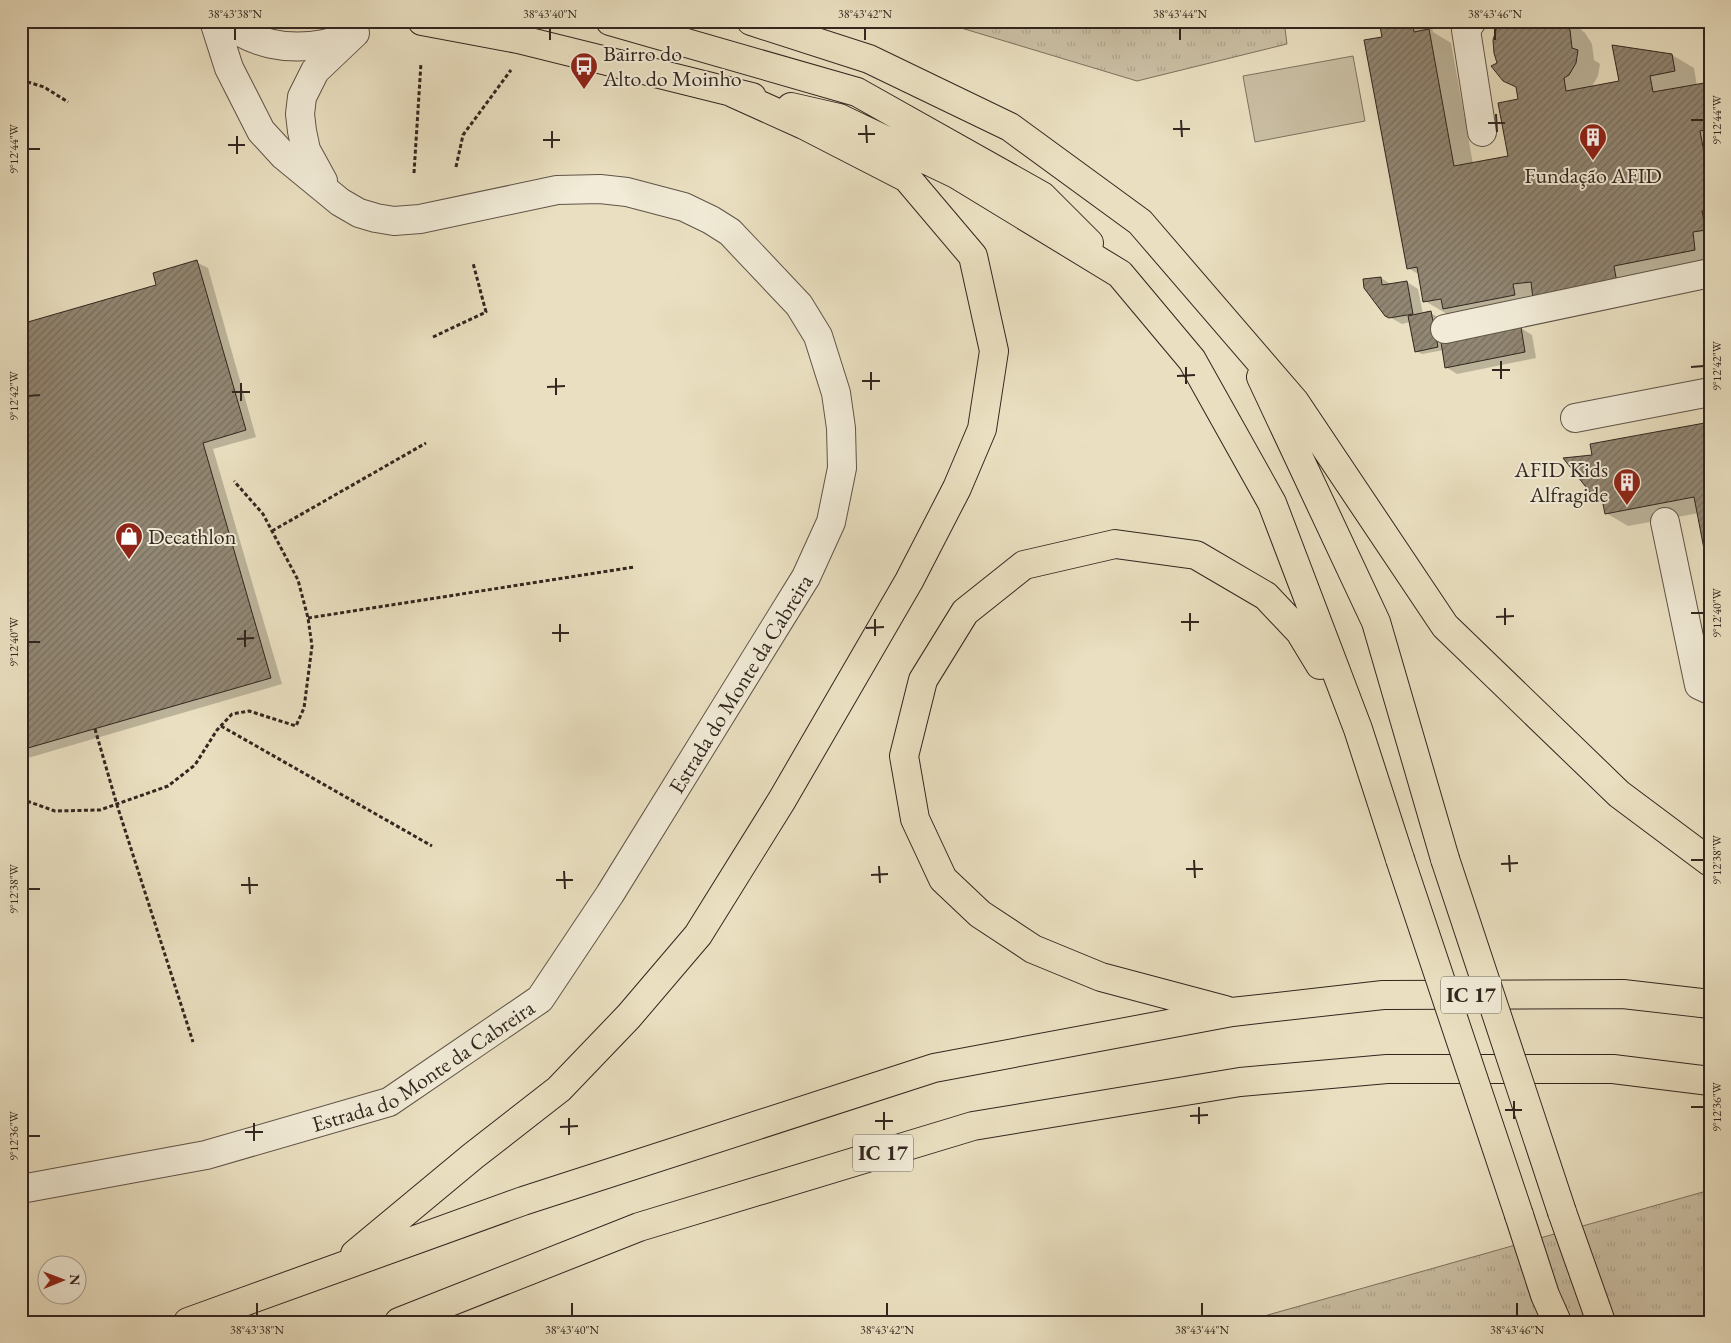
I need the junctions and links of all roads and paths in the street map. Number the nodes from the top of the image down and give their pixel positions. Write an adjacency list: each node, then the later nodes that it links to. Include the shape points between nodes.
1 (214, 21): 16 (street, Estrada do Monte da Cabreira, via 229,68 261,131 284,156)
2 (224, 21): 7 (street, via 235,30 264,43 294,48 326,44)
3 (422, 21): 11 (highway, via 518,39)
4 (610, 21): 19 (highway, via 857,92 1042,196)
5 (751, 21): 22 (highway, via 868,59 1010,127 1140,222)
6 (1472, 21): 13 (street, via 1466,30)
7 (363, 27): 16 (street, Estrada do Monte da Cabreira, via 315,71 302,97 300,114 306,150)
8 (421, 63): 15 (path)
9 (511, 69): 14 (path, via 463,135)
10 (21, 80): 12 (path, via 44,87)
11 (733, 93): 19 (highway, via 839,118 956,174); 44 (highway, via 908,178 974,256 994,351 982,430 909,581 782,800 698,935 630,1016 559,1089)
12 (68, 102)
13 (1482, 132)
14 (456, 167)
15 (414, 173)
16 (328, 190): 43 (street, Estrada do Monte da Cabreira, via 359,213 394,221 557,190 600,189 627,192 684,207 724,228 799,305 818,336 836,393 841,428 842,468 831,522 806,577 610,894 540,999 389,1102 206,1155)
17 (474, 263): 21 (path, via 486,312)
18 (1710, 273): 20 (street)
19 (1120, 274): 34 (highway, via 1192,360 1272,503)
20 (1445, 329)
21 (433, 337)
22 (1246, 346): 38 (highway, via 1295,402 1445,626 1619,794); 50 (highway, bridge, via 1376,622 1445,859)
23 (1710, 392): 24 (street)
24 (1575, 418)
25 (426, 443): 28 (path)
26 (234, 481): 28 (path, via 264,514)
27 (1665, 522): 31 (street, via 1700,685)
28 (272, 531): 30 (path, via 298,580)
29 (634, 567): 30 (path)
30 (308, 618): 32 (path, via 312,646 304,708 296,726 249,711 232,714)
31 (1710, 690)
32 (221, 726): 36 (path, via 195,765 168,786); 37 (path)
33 (95, 729): 36 (path)
34 (1358, 729): 40 (highway, via 1300,632 1266,596 1196,556 1115,544 1024,565 965,612 923,680 904,756 915,819 943,879 980,914 1033,949 1101,977); 45 (highway, bridge)
35 (21, 799): 36 (path, via 55,811 100,810)
36 (116, 805): 41 (path)
37 (432, 846)
38 (1710, 862)
39 (1710, 1004): 40 (highway, IC 17, via 1623,994 1383,995)
40 (1232, 1012): 44 (highway, IC 17, via 934,1068 523,1201)
41 (193, 1042)
42 (1710, 1081): 47 (highway, IC 17, via 1613,1069 1388,1069 1240,1082 973,1126 639,1228)
43 (21, 1189)
44 (341, 1266): 46 (highway, IC 17)
45 (1545, 1295): 48 (highway); 49 (highway)
46 (188, 1322)
47 (399, 1322)
48 (1546, 1322)
49 (1557, 1322)
50 (1601, 1322)

